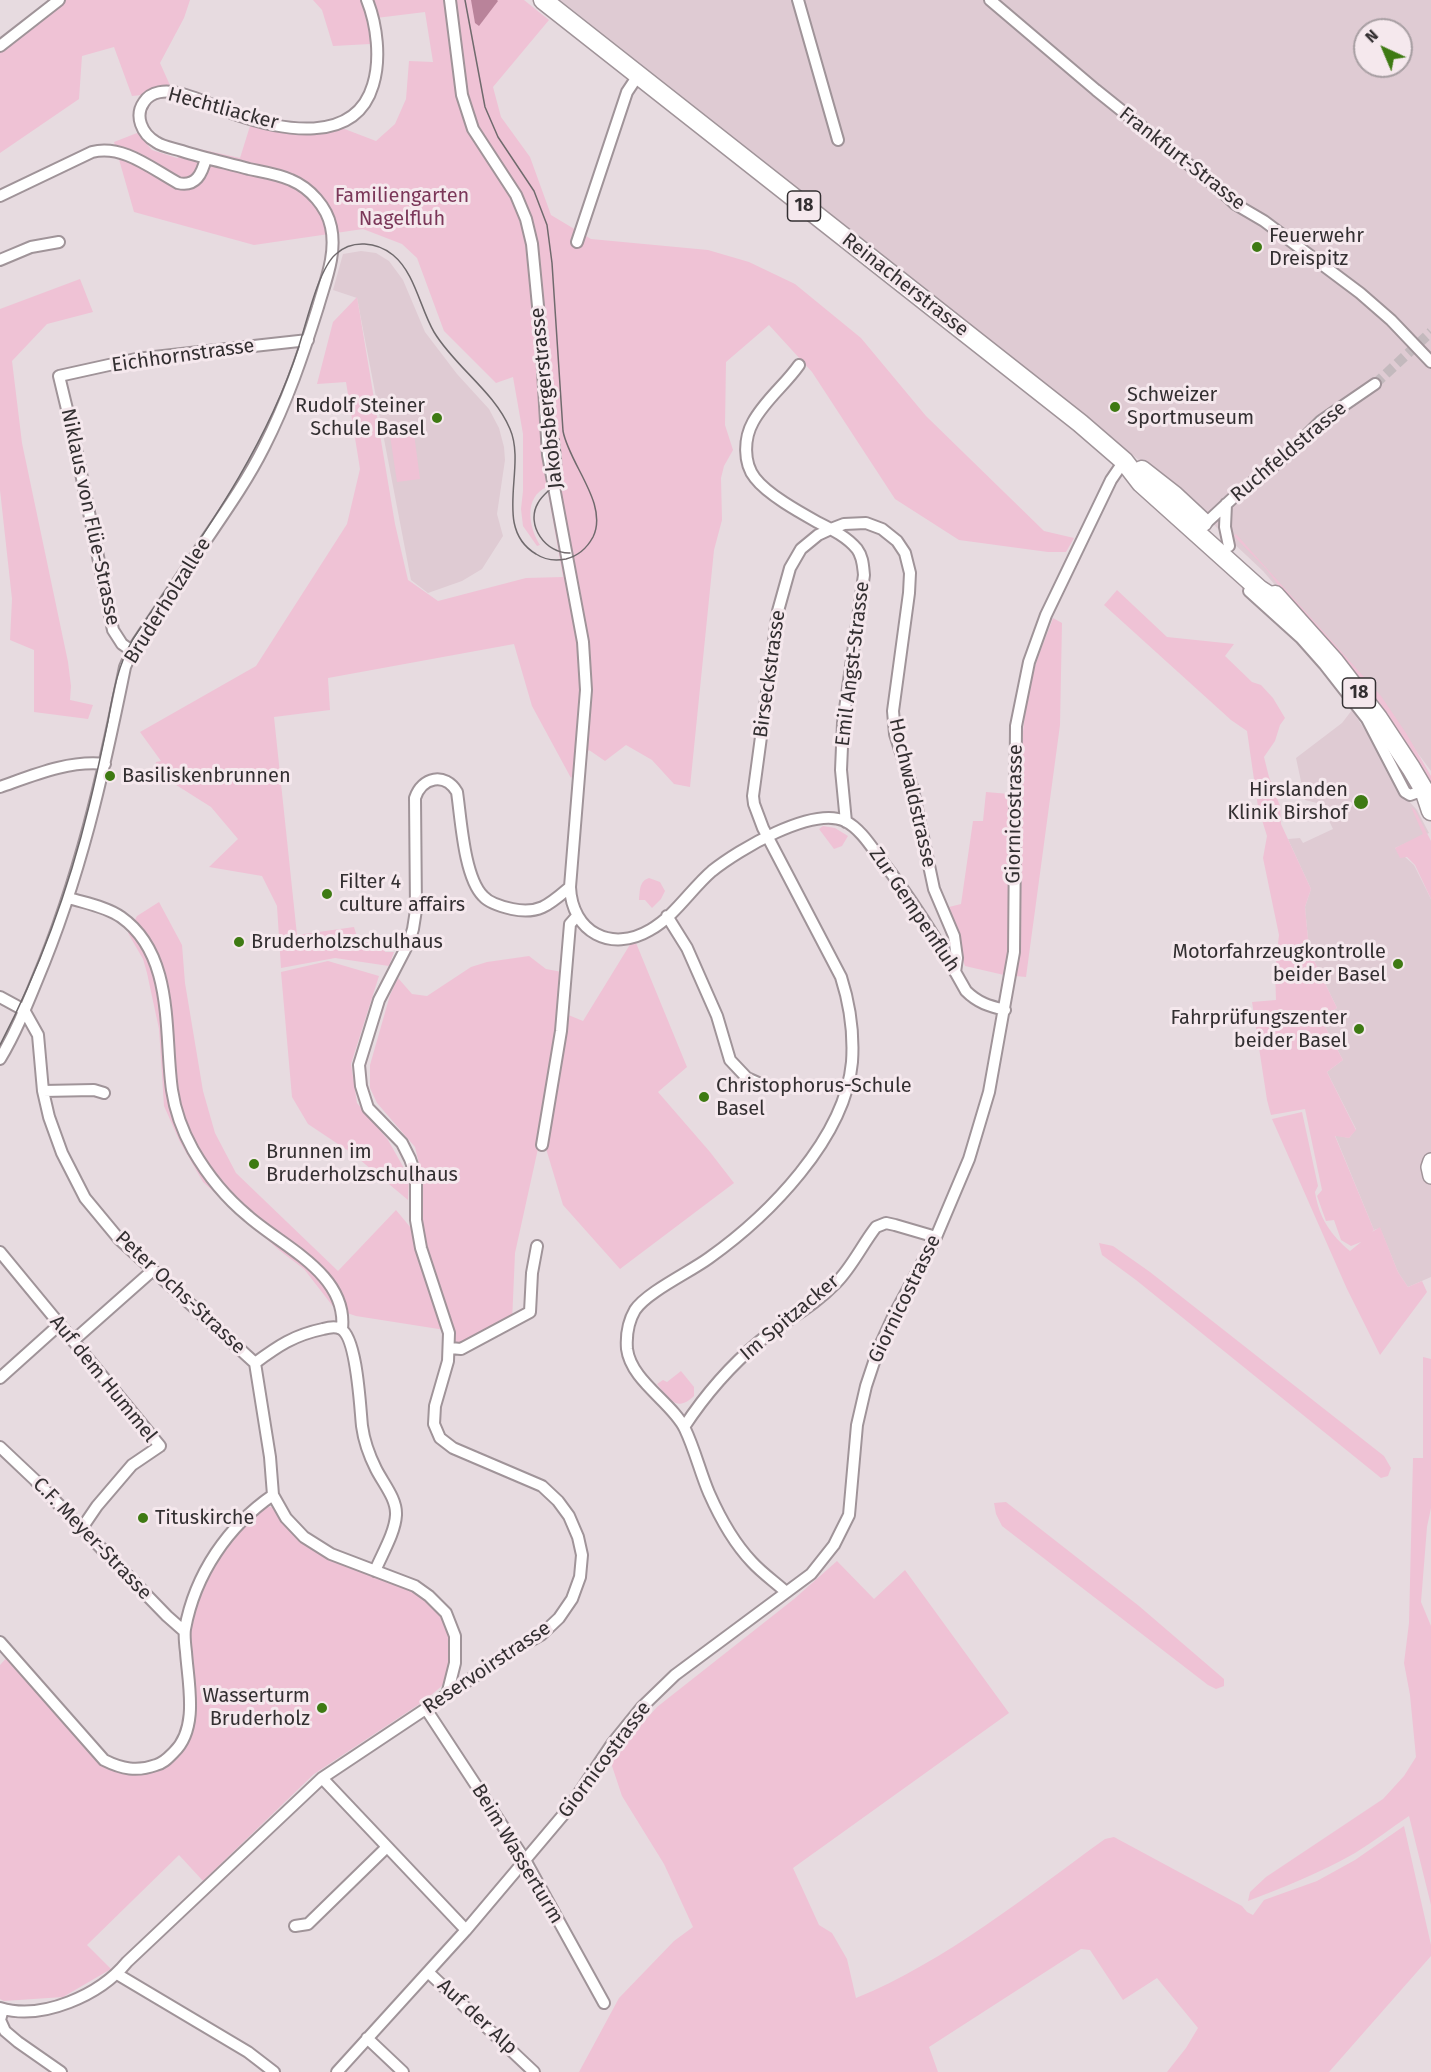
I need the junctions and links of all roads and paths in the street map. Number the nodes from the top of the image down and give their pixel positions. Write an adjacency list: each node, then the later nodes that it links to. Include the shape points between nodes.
1 (59, 0): 7 (street)
2 (367, 0): 10 (street, Hechtliacker, via 376,39 376,74 369,96 355,114 338,125 277,126 178,93 160,91 146,98 139,110 146,135 157,143)
3 (450, 0): 34 (street, Jakobsbergerstrasse, via 462,95 473,129 516,195 532,244 548,455 581,631 586,690)
4 (543, 0): 8 (main road, Reinacherstrasse / 18)
5 (798, 0): 9 (street)
6 (990, 0): 17 (street, Frankfurt-Strasse, via 1234,204 1264,221 1360,292)
7 (0, 46)
8 (639, 74): 12 (street, via 627,92); 21 (main road, Reinacherstrasse / 18)
9 (838, 140)
10 (206, 158): 11 (street, via 199,177 184,184 123,152 103,149); 14 (street, Hechtliacker, via 292,180 310,192 324,208 331,227)
11 (0, 196)
12 (577, 242)
13 (58, 243): 15 (street, via 31,246)
14 (331, 256): 16 (street, Bruderholzallee)
15 (0, 260)
16 (308, 340): 19 (street, Eichhornstrasse, via 136,359); 27 (street, Bruderholzallee, via 282,410 245,481)
17 (1431, 362)
18 (799, 364): 24 (street, Emil Angst-Strasse, via 752,423 746,457 755,478)
19 (59, 376): 27 (street, Niklaus von Flüe-Strasse, via 113,630)
20 (1375, 384): 22 (street, Ruchfeldstrasse, via 1321,421 1288,454)
21 (1124, 461): 23 (main road, Reinacherstrasse / 18, via 1141,483); 41 (street, Giornicostrasse, via 1111,480 1046,615 1029,662 1016,726 1014,952)
22 (1226, 504): 23 (street, Ruchfeldstrasse); 25 (street)
23 (1201, 528): 25 (main road, Reinacherstrasse); 26 (main road, Reinacherstrasse / 18, via 1259,589); 30 (street, Reinacherstrasse, via 1198,540 1203,550 1269,608 1324,664 1367,719 1405,792)
24 (831, 529): 32 (street, Emil Angst-Strasse, via 857,550 864,575 843,723); 33 (street, Birseckstrasse, via 801,549 790,568 778,611 753,796); 38 (street, Hochwaldstrasse, via 866,523 882,529 905,553 909,593 893,711 895,734 913,790 934,889 954,936)
25 (1229, 546): 26 (main road, Reinacherstrasse)
26 (1282, 604): 30 (main road, Reinacherstrasse / 18, via 1367,702)
27 (132, 651): 28 (street, Bruderholzallee, via 125,667)
28 (105, 764): 29 (street, via 88,762 62,767); 35 (street, Bruderholzallee)
29 (0, 787)
30 (1427, 794): 31 (main road, Reinacherstrasse / 18)
31 (1431, 811)
32 (846, 822): 33 (street, via 824,818 808,821); 38 (street, Zur Gempenfluh, via 865,838 912,900)
33 (768, 837): 37 (street, via 713,870); 59 (street, Birseckstrasse, via 841,977 850,1011 852,1064 842,1102 825,1136 783,1195 734,1241 652,1294 636,1309 627,1329 627,1352 636,1372)
34 (570, 887): 36 (street, Jakobsbergerstrasse, via 570,902); 56 (street, Reservoirstrasse, via 550,904 529,912 503,907 483,897 470,874 454,787 441,779 432,779 418,790 413,929 380,1000 359,1065 368,1108 402,1143 416,1176 416,1220 421,1248 449,1333)
35 (69, 898): 40 (street, Bruderholzallee); 54 (street, via 120,916 140,935 160,975 173,1091 191,1147 226,1196 323,1276 344,1314)
36 (577, 916): 37 (street, via 591,930 618,941 652,929); 46 (street, via 570,924 561,1031)
37 (667, 916): 43 (street, via 687,948 717,1016 730,1060 747,1078)
38 (955, 972): 41 (street, Zur Gempenfluh, via 975,1000)
39 (0, 997): 40 (street)
40 (24, 1010): 42 (street, Bruderholzallee); 44 (street, Peter Ochs-Strasse, via 38,1035)
41 (1005, 1010): 49 (street, Giornicostrasse, via 989,1092 969,1159)
42 (0, 1059)
43 (765, 1086)
44 (43, 1091): 45 (street); 52 (street, Peter Ochs-Strasse, via 62,1153 85,1198)
45 (104, 1093)
46 (542, 1145)
47 (1431, 1161): 48 (main road)
48 (1431, 1176)
49 (936, 1237): 59 (street, Im Spitzacker, via 886,1223 876,1227 838,1282 728,1370); 64 (street, Giornicostrasse, via 894,1315 866,1386 857,1425 849,1515 834,1545 811,1574)
50 (537, 1246): 56 (street, via 530,1312 461,1349)
51 (0, 1252): 53 (street, Auf dem Hummel)
52 (152, 1271): 55 (street); 57 (street, Peter Ochs-Strasse)
53 (59, 1325): 55 (street, Auf dem Hummel); 58 (street)
54 (342, 1329): 57 (street, via 329,1327 304,1333 285,1341); 63 (street, via 349,1338 367,1448 396,1514)
55 (73, 1341): 62 (street, Auf dem Hummel, via 160,1446 132,1465)
56 (450, 1348): 67 (street, Reservoirstrasse, via 435,1406 434,1425 440,1438 453,1448 542,1486 569,1516 582,1555 578,1587 559,1618 541,1635)
57 (255, 1363): 61 (street, Peter Ochs-Strasse)
58 (0, 1378)
59 (684, 1427): 64 (street, via 708,1492 728,1531 752,1562)
60 (0, 1447): 62 (street, C.F. Meyer-Strasse)
61 (273, 1495): 63 (street, Peter Ochs-Strasse, via 286,1518 304,1537 331,1554); 65 (street, via 233,1529 212,1557)
62 (82, 1528): 65 (street, C.F. Meyer-Strasse)
63 (375, 1571): 67 (street, Peter Ochs-Strasse, via 415,1586 446,1613 455,1636 455,1663)
64 (786, 1592): 71 (street, Giornicostrasse, via 675,1675 642,1707 569,1808)
65 (184, 1631): 66 (street, via 189,1726 182,1744 164,1763 141,1770 119,1768 104,1760)
66 (0, 1642)
67 (447, 1695): 68 (street, Reservoirstrasse)
68 (426, 1709): 69 (street, Reservoirstrasse); 71 (street, Beim Wasserturm)
69 (322, 1778): 70 (street); 75 (street, Reservoirstrasse)
70 (387, 1847): 72 (street, via 308,1924); 73 (street)
71 (525, 1860): 73 (street, Giornicostrasse); 76 (street, Beim Wasserturm)
72 (295, 1926)
73 (466, 1930): 74 (street, Giornicostrasse)
74 (428, 1972): 78 (street, Giornicostrasse); 83 (street, Auf der Alp)
75 (117, 1974): 77 (street, Reservoirstrasse, via 65,2004 19,2012); 80 (street, via 248,2052)
76 (604, 2003)
77 (2, 2008): 79 (street, via 0,2020 5,2031)
78 (367, 2038): 81 (street, Giornicostrasse); 82 (street)
79 (61, 2072)
80 (274, 2072)
81 (337, 2072)
82 (403, 2072)
83 (534, 2072)

